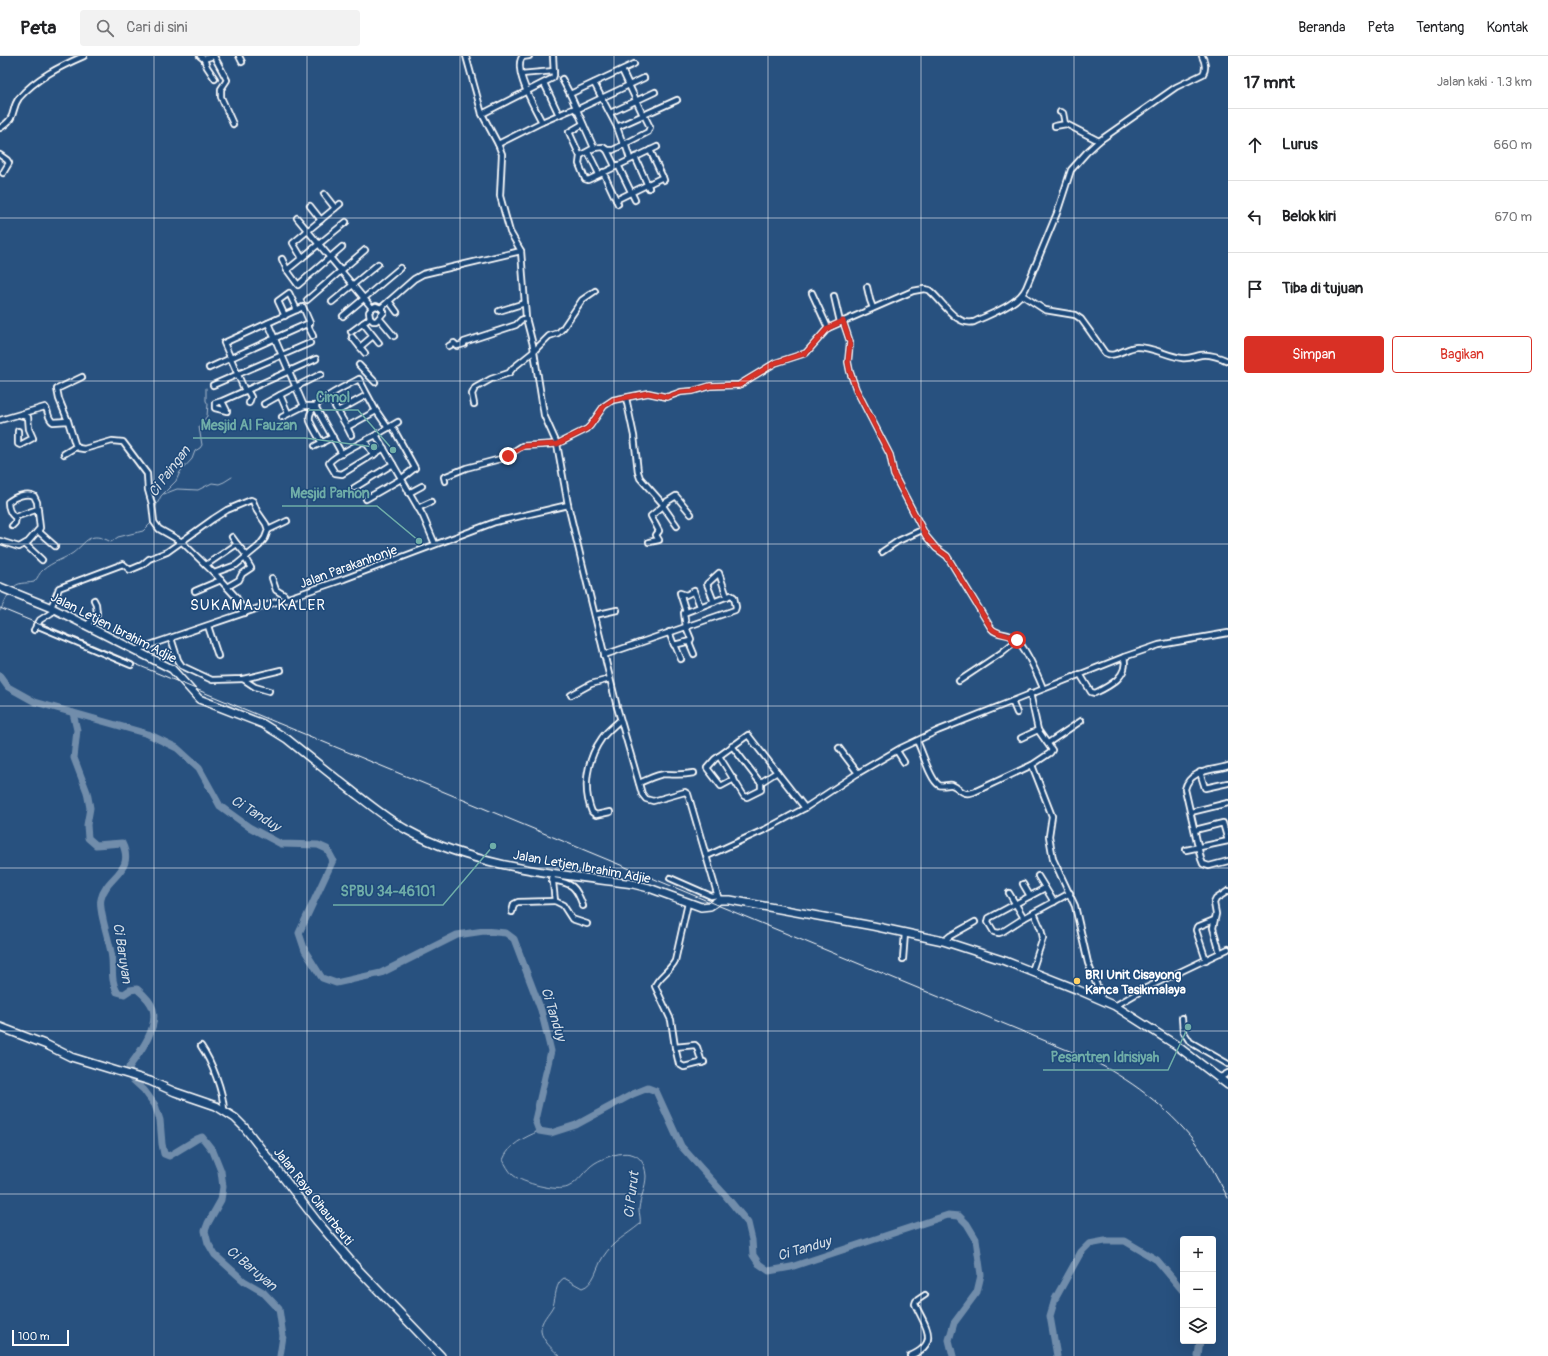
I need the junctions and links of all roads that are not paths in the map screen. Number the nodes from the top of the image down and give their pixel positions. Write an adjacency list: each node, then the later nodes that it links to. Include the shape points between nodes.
1 (84, 56): 38 (street, via 52,71 22,95 10,121)
2 (213, 56): 8 (street); 33 (street, via 227,80 220,90)
3 (239, 56): 9 (street)
4 (466, 56): 29 (street)
5 (529, 56): 13 (street, via 522,57 520,61)
6 (553, 56): 12 (street)
7 (1202, 56): 39 (street, via 1206,66 1203,74 1176,87)
8 (202, 57): 15 (street)
9 (242, 62)
10 (634, 64): 11 (street)
11 (622, 70): 18 (street); 19 (street)
12 (554, 71): 13 (street); 17 (street, via 553,78)
13 (521, 74): 20 (street)
14 (644, 78): 19 (street)
15 (215, 79)
16 (562, 79): 22 (street)
17 (544, 83): 20 (street); 30 (street)
18 (594, 83): 22 (street); 23 (street)
19 (628, 85): 23 (street); 25 (street)
20 (527, 92): 29 (street); 32 (street)
21 (655, 92): 25 (street)
22 (570, 94): 26 (street)
23 (602, 98): 26 (street); 28 (street)
24 (677, 100): 31 (street)
25 (636, 101): 28 (street); 31 (street)
26 (576, 109): 30 (street); 34 (street)
27 (1060, 112): 35 (street, via 1063,113)
28 (610, 113): 37 (street)
29 (482, 114): 40 (street)
30 (559, 115): 32 (street)
31 (644, 115): 37 (street); 41 (street, via 650,131)
32 (542, 122): 40 (street)
33 (232, 124)
34 (583, 124): 43 (street); 48 (street, via 569,132)
35 (1065, 124): 36 (street); 39 (street)
36 (1055, 126)
37 (617, 127): 41 (street)
38 (0, 128)
39 (1099, 141): 79 (street, via 1071,170 1057,213)
40 (498, 144): 67 (street, via 502,154 500,196 510,232)
41 (624, 144): 44 (street, via 614,150); 49 (street)
42 (657, 147): 45 (street)
43 (594, 148): 44 (street, via 603,147); 46 (street)
44 (607, 150): 50 (street)
45 (650, 150): 49 (street); 53 (street, via 664,178)
46 (588, 152): 48 (street); 52 (street)
47 (0, 155): 51 (street, via 8,162)
48 (580, 156): 52 (street, via 579,164 585,179)
49 (633, 158): 50 (street); 53 (street)
50 (616, 166): 52 (street); 54 (street)
51 (3, 173)
52 (601, 173): 54 (street, via 617,202)
53 (648, 187): 54 (street)
54 (632, 192): 56 (street)
55 (324, 194): 59 (street)
56 (635, 200)
57 (340, 204): 59 (street)
58 (310, 206): 61 (street)
59 (335, 208): 61 (street)
60 (297, 218): 63 (street)
61 (321, 220): 63 (street)
62 (346, 222): 64 (street)
63 (307, 231): 64 (street); 68 (street, via 293,242)
64 (318, 244): 68 (street); 69 (street)
65 (342, 247): 69 (street)
66 (365, 250): 74 (street)
67 (521, 251): 83 (street, via 423,274); 85 (street)
68 (302, 258): 73 (street)
69 (330, 258): 73 (street, via 298,284); 74 (street)
70 (282, 259): 73 (street)
71 (378, 264): 75 (street)
72 (400, 268): 81 (street)
73 (287, 270)
74 (341, 271): 75 (street); 82 (street)
75 (353, 285): 81 (street); 84 (street)
76 (867, 288): 88 (street)
77 (595, 291): 112 (street, via 582,300 563,328 548,336)
78 (812, 293): 101 (street)
79 (1022, 295): 88 (street, via 997,311 970,323 954,316 935,295 924,289); 117 (street, via 1045,310 1075,315 1081,319 1107,354 1112,355 1127,348 1143,347 1184,358 1210,355)
80 (834, 296): 97 (street)
81 (364, 298): 86 (street); 93 (street)
82 (307, 300)
83 (388, 301): 87 (street); 91 (street)
84 (332, 302)
85 (525, 303): 90 (street); 96 (street)
86 (372, 308): 87 (street); 94 (street, via 368,312)
87 (381, 308): 95 (street, via 384,312)
88 (873, 308): 97 (street)
89 (297, 310): 92 (street); 92 (street, via 289,293 278,301); 100 (street, via 303,308 310,323)
90 (499, 311)
91 (397, 312)
92 (285, 316): 98 (street)
93 (343, 316)
94 (370, 318): 95 (street, via 376,321); 99 (street)
95 (379, 318): 105 (street)
96 (526, 318): 110 (street, via 516,325 464,344 457,346 454,343); 112 (street)
97 (842, 322): 101 (street); 181 (street, via 850,342 848,362 856,389 890,455 894,475)
98 (268, 323): 107 (street); 115 (street, via 224,343)
99 (363, 323): 102 (street); 104 (street)
100 (307, 324): 103 (street); 107 (street)
101 (828, 328): 133 (street, via 806,353 775,363 739,385 710,386 667,397 648,393)
102 (351, 332)
103 (313, 336)
104 (373, 336): 109 (street); 111 (street)
105 (394, 336)
106 (352, 337): 111 (street)
107 (274, 338): 114 (street); 115 (street)
108 (310, 343): 114 (street)
109 (378, 343)
110 (449, 346)
111 (360, 347): 113 (street)
112 (534, 352): 137 (street, via 509,373 475,388 472,392); 156 (street, via 544,415)
113 (364, 353)
114 (282, 355): 120 (street); 123 (street)
115 (230, 358): 119 (street); 123 (street)
116 (316, 359): 120 (street)
117 (1228, 361)
118 (359, 365): 122 (street)
119 (209, 368)
120 (289, 372): 128 (street); 129 (street)
121 (321, 374): 128 (street)
122 (367, 374): 125 (street); 126 (street)
123 (238, 375): 127 (street); 129 (street)
124 (82, 377): 146 (street, via 57,389)
125 (360, 379): 131 (street); 132 (street)
126 (375, 382)
127 (213, 385)
128 (296, 387): 130 (street); 138 (street)
129 (246, 390): 134 (street); 135 (street, via 251,397)
130 (280, 395): 136 (street); 142 (street)
131 (367, 395): 140 (street); 141 (street)
132 (329, 396): 139 (street); 140 (street)
133 (626, 398): 156 (street, via 608,403 590,426); 172 (street, via 639,475)
134 (222, 401)
135 (249, 403)
136 (264, 404)
137 (474, 404)
138 (304, 406): 139 (street); 142 (street)
139 (315, 406): 153 (street); 155 (street, via 310,421)
140 (338, 411): 148 (street)
141 (376, 411): 148 (street); 149 (street)
142 (288, 413): 144 (street)
143 (20, 415): 145 (street); 146 (street, via 45,407 53,422); 150 (street, via 28,417 33,438 19,445)
144 (282, 417)
145 (0, 420)
146 (68, 421): 157 (street)
147 (398, 422): 149 (street)
148 (347, 427): 152 (street)
149 (390, 427): 151 (street); 164 (street, via 416,467)
150 (18, 432)
151 (376, 435): 154 (street); 159 (street)
152 (351, 436)
153 (333, 437): 155 (street); 161 (street)
154 (365, 441): 161 (street); 162 (street)
155 (322, 443): 158 (street)
156 (557, 444): 165 (street, via 522,446 504,458 466,468); 171 (street)
157 (77, 446): 160 (street); 185 (street, via 84,449 117,441 123,442 148,476 153,521 159,529)
158 (315, 446)
159 (384, 448): 162 (street); 163 (street)
160 (64, 454)
161 (342, 454): 162 (street, via 329,462 334,473 340,475)
162 (374, 455)
163 (393, 464): 164 (street); 167 (street)
164 (401, 479): 168 (street); 169 (street)
165 (444, 479)
166 (422, 486): 168 (street)
167 (354, 488)
168 (409, 493): 173 (street)
169 (366, 499)
170 (431, 502): 173 (street)
171 (568, 505): 189 (street, Jalan Parakanhonje, via 495,522); 210 (street)
172 (664, 505): 175 (street, via 676,496); 179 (street); 186 (street, via 651,516 659,531 656,535 659,540)
173 (418, 508): 189 (street)
174 (38, 509): 176 (street); 176 (street, via 34,496 23,495 8,502 12,515); 182 (street)
175 (691, 514)
176 (16, 517): 178 (street)
177 (287, 521): 180 (street)
178 (12, 526)
179 (677, 526)
180 (268, 530): 185 (street, via 251,500 227,510); 192 (street, via 262,544)
181 (922, 530): 191 (street); 217 (street, via 932,545 947,556 994,632 1007,634)
182 (38, 531): 187 (street); 190 (street)
183 (232, 536): 188 (street)
184 (0, 541): 187 (street, via 19,547)
185 (182, 542): 194 (street); 206 (street, via 130,570 123,564 58,588)
186 (649, 542)
187 (25, 544): 193 (street)
188 (237, 544): 192 (street); 194 (street)
189 (435, 544): 203 (street, Jalan Parakanhonje)
190 (55, 546)
191 (882, 552)
192 (246, 557): 195 (street); 198 (street, via 253,568)
193 (42, 560)
194 (206, 566): 195 (street)
195 (214, 573): 197 (street)
196 (272, 578): 203 (street, via 276,590 284,595)
197 (220, 580): 198 (street); 200 (street)
198 (227, 587): 209 (street)
199 (7, 590): 206 (highway, Jalan Letjen Ibrahim Adjie)
200 (195, 591)
201 (727, 597): 204 (street); 204 (street, via 719,573 707,584); 213 (street, via 734,597 735,610)
202 (94, 600): 211 (street, via 97,614)
203 (286, 600): 209 (street, Jalan Parakanhonje)
204 (714, 602): 205 (street)
205 (700, 606): 208 (street); 208 (street, via 694,591 686,595 680,593)
206 (52, 608): 211 (highway, Jalan Letjen Ibrahim Adjie); 226 (street, via 51,613 43,617 35,628)
207 (617, 610): 210 (street)
208 (686, 612): 213 (street)
209 (245, 613): 212 (street, Jalan Parakanhonje)
210 (596, 615): 222 (street)
211 (87, 626): 220 (highway, Jalan Letjen Ibrahim Adjie)
212 (208, 626): 216 (street, Jalan Parakanhonje); 223 (street)
213 (686, 627): 214 (street); 218 (street, via 691,639)
214 (669, 632): 219 (street); 222 (street)
215 (1228, 633): 224 (street, via 1159,645)
216 (171, 638): 220 (street, Jalan Parakanhonje); 229 (street, via 178,660 184,667 212,680)
217 (1017, 640): 231 (street); 232 (street)
218 (689, 642): 219 (street); 221 (street)
219 (675, 646): 225 (street)
220 (135, 650): 269 (highway, Jalan Letjen Ibrahim Adjie, via 172,670 199,699 279,733 376,810 408,831 461,853)
221 (694, 654)
222 (604, 655): 230 (street)
223 (218, 656)
224 (1124, 657): 228 (street); 228 (street, via 1125,669 1118,678 1095,693 1091,692)
225 (681, 659)
226 (131, 665)
227 (281, 670): 229 (street)
228 (1080, 674): 232 (street)
229 (243, 679): 233 (street, via 255,687)
230 (610, 679): 235 (street, via 590,684); 238 (street)
231 (958, 682)
232 (1043, 688): 234 (street)
233 (269, 691)
234 (1030, 693): 236 (street); 240 (street)
235 (571, 695)
236 (1012, 701): 237 (street); 242 (street)
237 (1017, 713)
238 (620, 720): 257 (street); 261 (street, via 602,738 587,772 592,812 596,815)
239 (1081, 721): 243 (street)
240 (1038, 730): 241 (street); 243 (street)
241 (1021, 738)
242 (917, 741): 246 (street); 249 (street, via 938,784 951,785 964,793 974,792)
243 (1048, 743): 249 (street, via 1052,752)
244 (732, 746): 247 (street); 251 (street, via 748,734); 256 (street)
245 (839, 748): 254 (street)
246 (897, 751): 248 (street); 254 (street)
247 (719, 756): 255 (street); 255 (street, via 707,768 719,786 724,786)
248 (904, 762)
249 (1032, 765): 276 (street, via 1052,816 1049,836 1053,860)
250 (1228, 766): 252 (street)
251 (777, 772): 256 (street); 260 (street)
252 (1200, 772): 258 (street, via 1205,788); 262 (street, via 1188,782 1185,789)
253 (694, 773): 257 (street, via 680,776 660,775)
254 (858, 773): 260 (street)
255 (734, 778): 256 (street, via 745,797 761,790)
256 (761, 782)
257 (639, 783): 267 (street, via 642,794 649,801 685,792 688,794)
258 (1228, 783)
259 (1228, 803): 262 (street)
260 (805, 808): 267 (street)
261 (610, 812)
262 (1191, 812): 263 (street)
263 (1194, 830): 264 (street, via 1223,823); 265 (street)
264 (1228, 841): 265 (street)
265 (1198, 847): 266 (street); 268 (street, via 1206,866)
266 (1186, 850)
267 (707, 856): 278 (street)
268 (1228, 861)
269 (552, 876): 279 (street); 281 (highway, Jalan Letjen Ibrahim Adjie, via 633,884); 283 (street, via 573,886)
270 (1038, 876): 273 (street)
271 (670, 878): 278 (street)
272 (1024, 884): 277 (street)
273 (1045, 888): 277 (street); 280 (street)
274 (1228, 891): 287 (street, via 1214,902)
275 (1009, 893): 282 (street)
276 (1070, 893): 280 (street); 297 (street, via 1088,963)
277 (1030, 896): 282 (street)
278 (718, 898): 281 (highway, Jalan Letjen Ibrahim Adjie, via 710,906 702,907); 290 (highway, Jalan Letjen Ibrahim Adjie)
279 (555, 900): 284 (street, via 518,902 514,904); 289 (street, via 563,905 572,919)
280 (1054, 902): 285 (street)
281 (688, 903): 302 (street, via 675,961 672,968 655,986 672,1020)
282 (1015, 904): 286 (street); 286 (street, via 988,919 994,932 1002,932)
283 (583, 906)
284 (512, 912)
285 (1034, 913): 286 (street); 296 (street, via 1043,938)
286 (1024, 918)
287 (1214, 920): 293 (street, via 1214,933); 295 (street, via 1200,925 1196,930)
288 (975, 922): 291 (street)
289 (587, 924)
290 (905, 933): 291 (highway, Jalan Letjen Ibrahim Adjie); 294 (street)
291 (944, 941): 296 (highway, Jalan Letjen Ibrahim Adjie)
292 (1228, 949): 293 (street)
293 (1220, 953): 295 (street)
294 (903, 959)
295 (1206, 960): 298 (street)
296 (1032, 972): 297 (highway, Jalan Letjen Ibrahim Adjie)
297 (1102, 999): 298 (highway, Jalan Letjen Ibrahim Adjie)
298 (1115, 1006): 305 (highway, Jalan Letjen Ibrahim Adjie, via 1176,1045)
299 (1182, 1018): 303 (street, via 1183,1031 1190,1042)
300 (0, 1027): 307 (highway, Jalan Raya Cihaurbeuti, via 71,1057 150,1081)
301 (201, 1046): 307 (street, via 222,1096)
302 (675, 1047): 302 (street, via 681,1066 703,1063 695,1045)
303 (1228, 1064)
304 (1228, 1073): 305 (street)
305 (1218, 1076): 306 (highway, Jalan Letjen Ibrahim Adjie)
306 (1228, 1084)
307 (224, 1110): 309 (highway, Jalan Raya Cihaurbeuti, via 241,1122 316,1220 355,1266)
308 (925, 1295): 310 (street, via 914,1304 928,1334 928,1342 924,1349)
309 (441, 1356)
310 (910, 1356)

